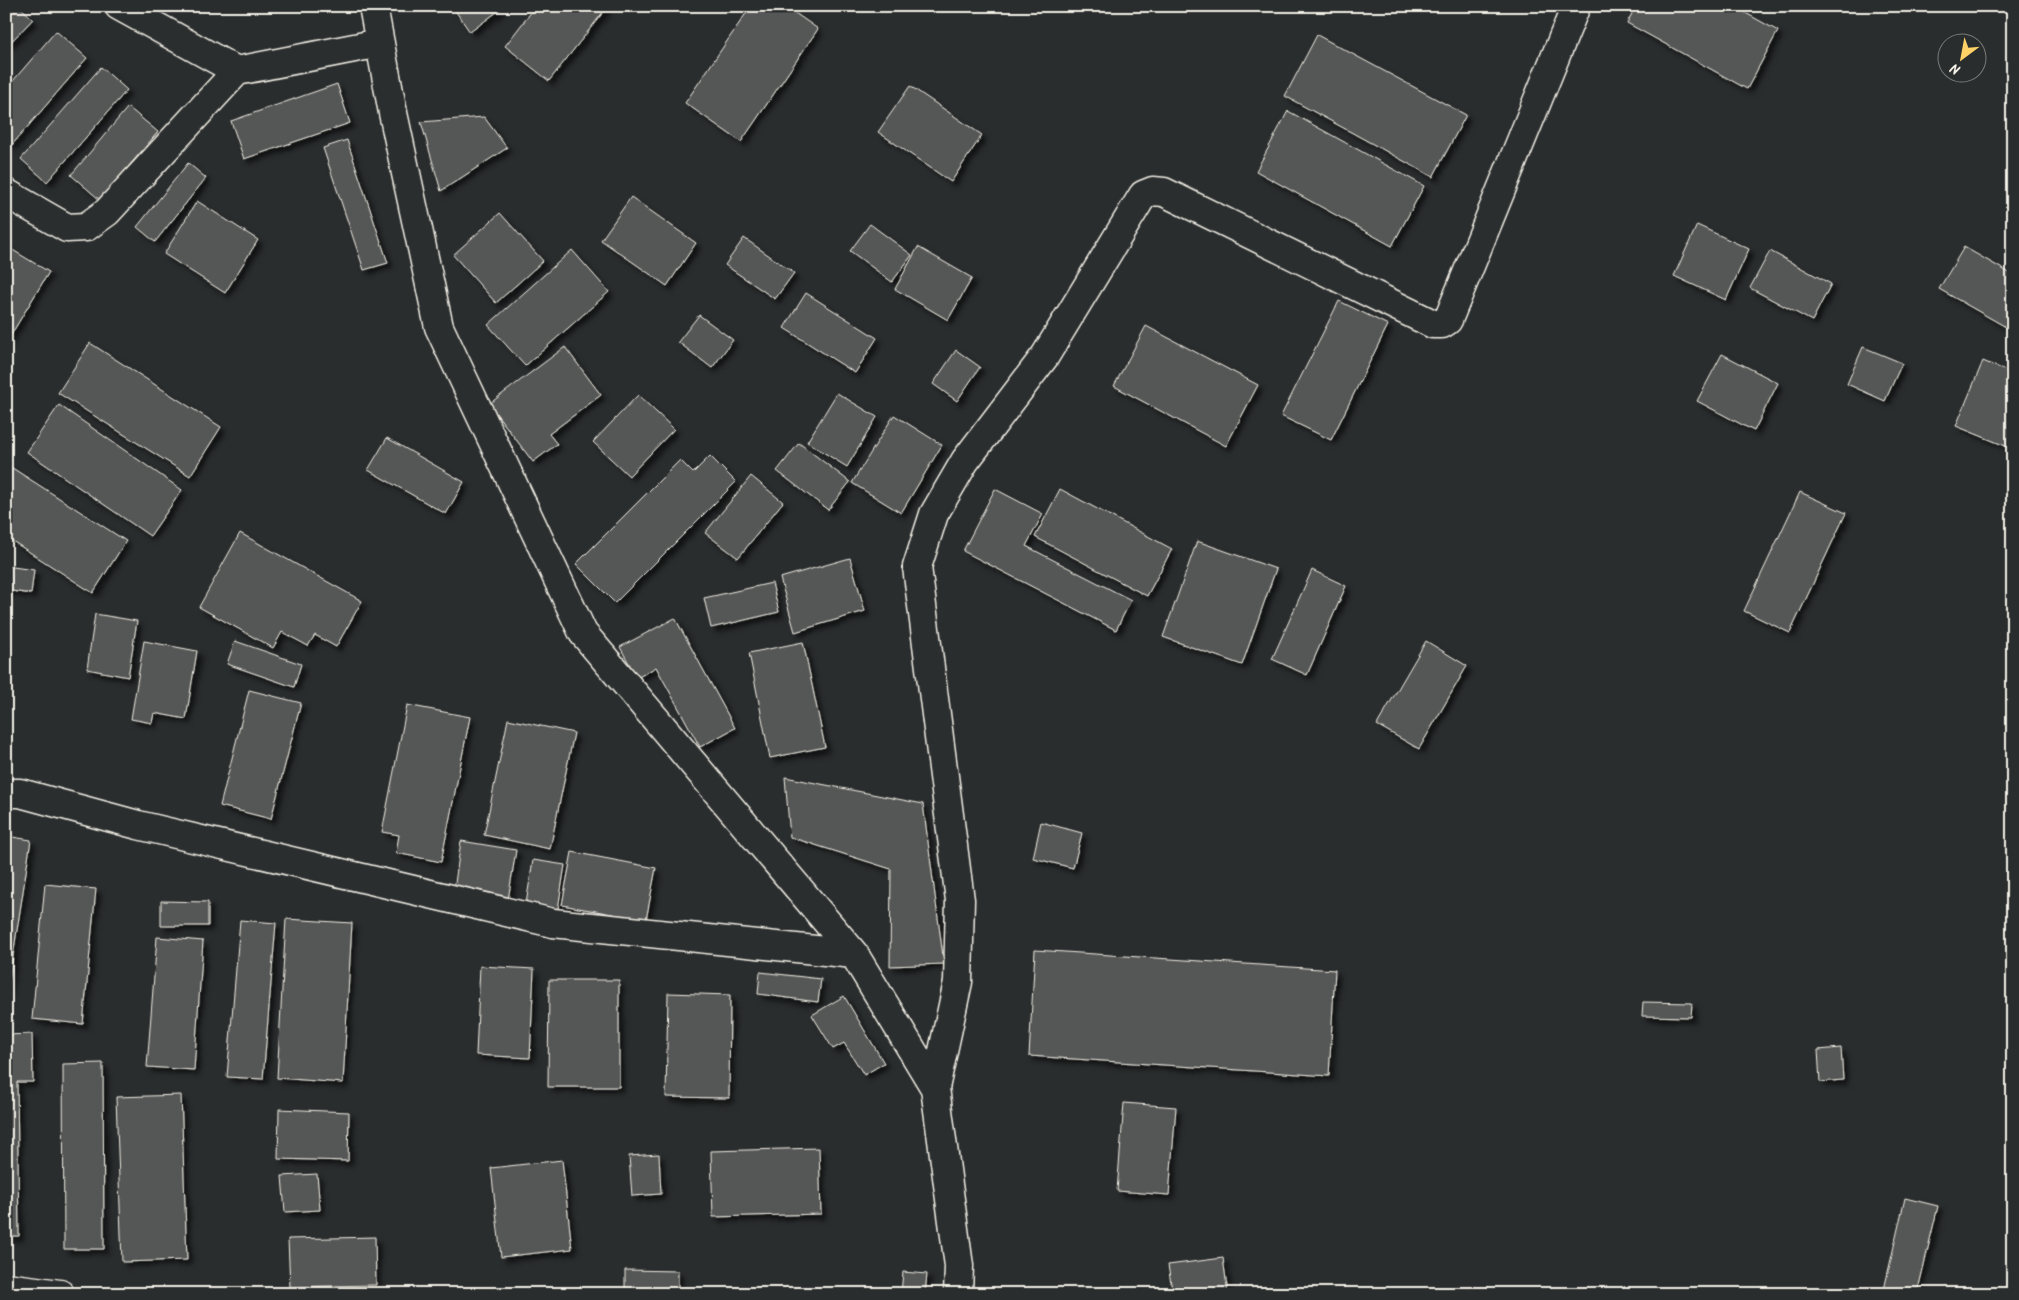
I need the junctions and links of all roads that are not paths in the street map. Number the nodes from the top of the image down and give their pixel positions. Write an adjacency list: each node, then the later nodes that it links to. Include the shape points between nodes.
1 (119, 6): 5 (street)
2 (373, 6): 4 (street)
3 (1576, 6): 9 (street, via 1448,320 1433,324 1164,192 1153,191 1143,194 1045,356 965,461 934,514 917,567 960,900 958,982)
4 (380, 43): 5 (street); 8 (street, via 439,326 583,633)
5 (237, 71): 6 (street, via 108,212 86,227 66,228)
6 (6, 193)
7 (6, 793): 8 (street, via 20,793 138,825 553,923)
8 (854, 954): 9 (street)
9 (935, 1088): 12 (street, via 960,1266)
10 (6, 1287): 11 (street)
11 (60, 1294)
12 (958, 1294)

